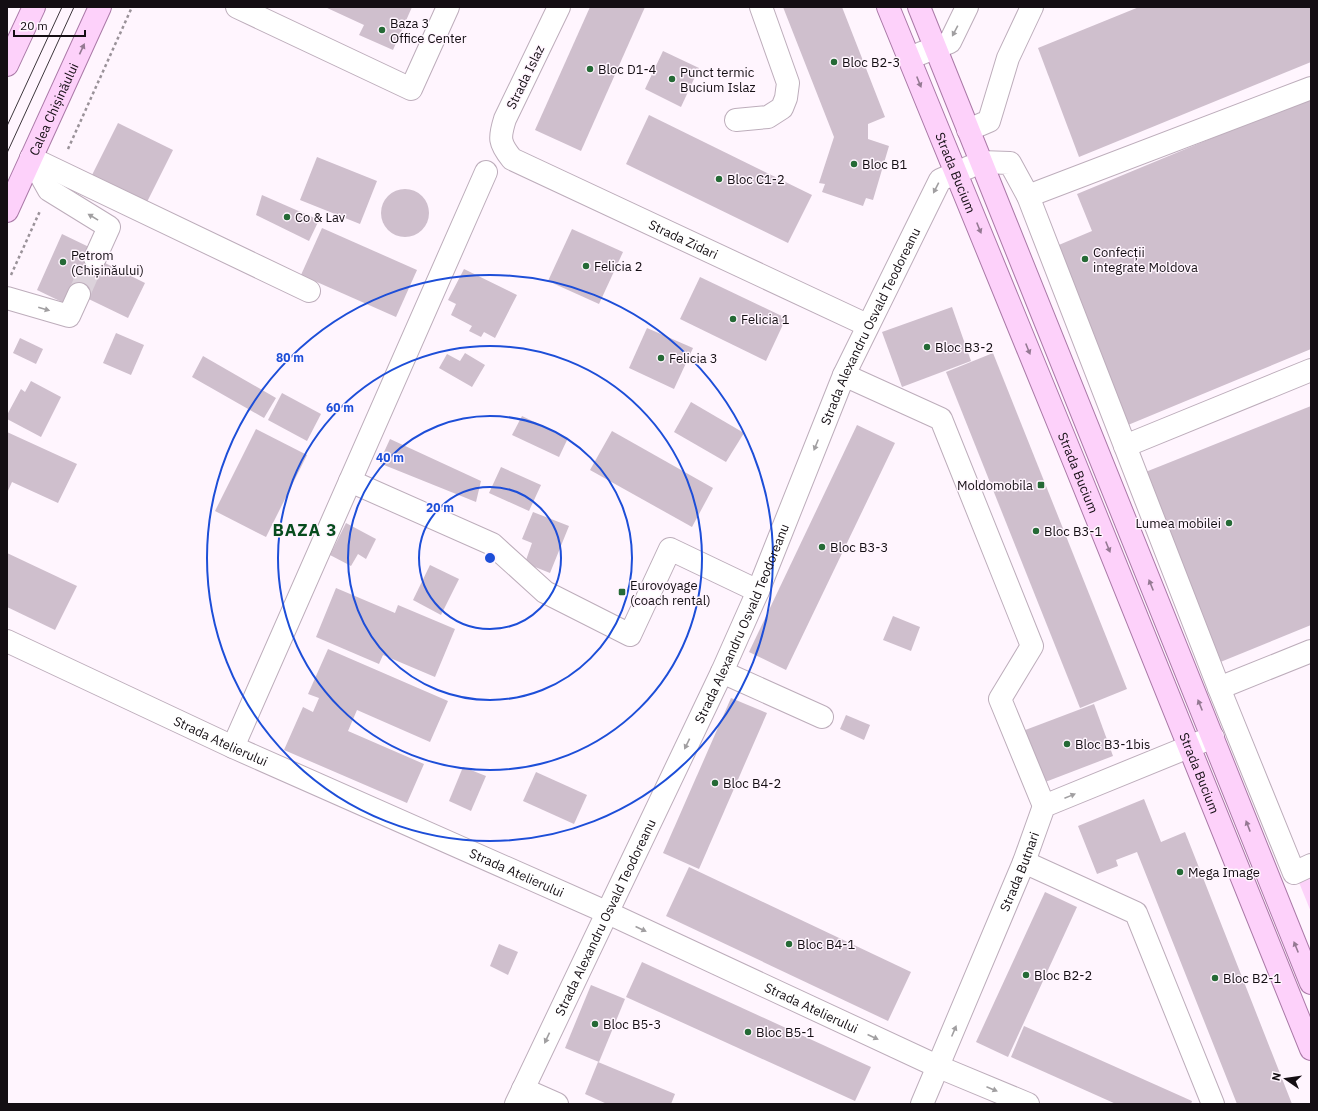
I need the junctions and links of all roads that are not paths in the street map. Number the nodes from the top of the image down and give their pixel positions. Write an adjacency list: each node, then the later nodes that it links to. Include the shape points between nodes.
1 (34, 7): 13 (main road)
2 (100, 7): 18 (main road, Calea Chișinăului, one-way to 2)
3 (237, 7): 4 (street, via 411,89)
4 (448, 7)
5 (559, 7): 17 (street, Strada Islaz, via 505,119 500,136)
6 (761, 7): 15 (street, via 788,83 786,98 782,108 768,117)
7 (888, 7): 12 (main road, Strada Bucium)
8 (967, 7): 11 (street, one-way to 11, via 950,42)
9 (1032, 7): 16 (street, via 1008,58 989,120)
10 (923, 8): 11 (main road, Strada Bucium)
11 (935, 48): 12 (street); 16 (main road, Strada Bucium)
12 (909, 58): 21 (main road, Strada Bucium, one-way to 21)
13 (7, 65)
14 (1311, 88): 22 (street)
15 (736, 120)
16 (968, 130): 19 (main road, Strada Bucium)
17 (503, 149): 28 (street, Strada Zidari, via 512,159 522,164)
18 (31, 158): 23 (main road, Calea Chișinăului); 24 (street, one-way to 18, via 109,227 49,190); 25 (street)
19 (981, 162): 21 (street, Strada Alexandru Osvald Teodoreanu); 22 (street, via 1010,163); 39 (main road, Strada Bucium, one-way to 19)
20 (486, 172): 32 (street)
21 (956, 173): 28 (street, Strada Alexandru Osvald Teodoreanu, one-way to 28, via 940,180); 41 (main road, Strada Bucium, one-way to 41)
22 (1028, 196): 31 (street)
23 (7, 211)
24 (95, 258)
25 (309, 291)
26 (79, 294): 27 (street, one-way to 26, via 69,316)
27 (7, 298)
28 (867, 325): 30 (street, Strada Alexandru Osvald Teodoreanu)
29 (1311, 370): 31 (street)
30 (844, 375): 33 (street, Strada Alexandru Osvald Teodoreanu, one-way to 33); 42 (street, via 941,419 1032,646 1000,699)
31 (1125, 446): 37 (street)
32 (350, 481): 33 (street, via 492,544 545,592 630,635 670,550); 40 (street)
33 (758, 591): 36 (street, Strada Alexandru Osvald Teodoreanu)
34 (7, 640): 40 (street, Strada Atelierului)
35 (1311, 651): 37 (street)
36 (722, 672): 38 (street); 45 (street, Strada Alexandru Osvald Teodoreanu, one-way to 45)
37 (1219, 688): 44 (street, via 1294,872)
38 (822, 716)
39 (1213, 737): 41 (street); 46 (main road, Strada Bucium, one-way to 39)
40 (233, 746): 45 (street, Strada Atelierului)
41 (1189, 747): 42 (street, one-way to 41); 47 (main road, Strada Bucium)
42 (1044, 806): 43 (street, Strada Butnari)
43 (1024, 862): 48 (street, Strada Butnari, one-way to 43); 53 (street, via 1136,913)
44 (1311, 865)
45 (606, 912): 48 (street, Strada Atelierului, one-way to 48); 49 (street, Strada Alexandru Osvald Teodoreanu, one-way to 49)
46 (1311, 983)
47 (1311, 1049)
48 (939, 1067): 51 (street, Strada Butnari); 52 (street, Strada Atelierului, one-way to 52)
49 (520, 1096): 50 (street)
50 (557, 1104)
51 (922, 1104)
52 (1028, 1104)
53 (1213, 1104)

